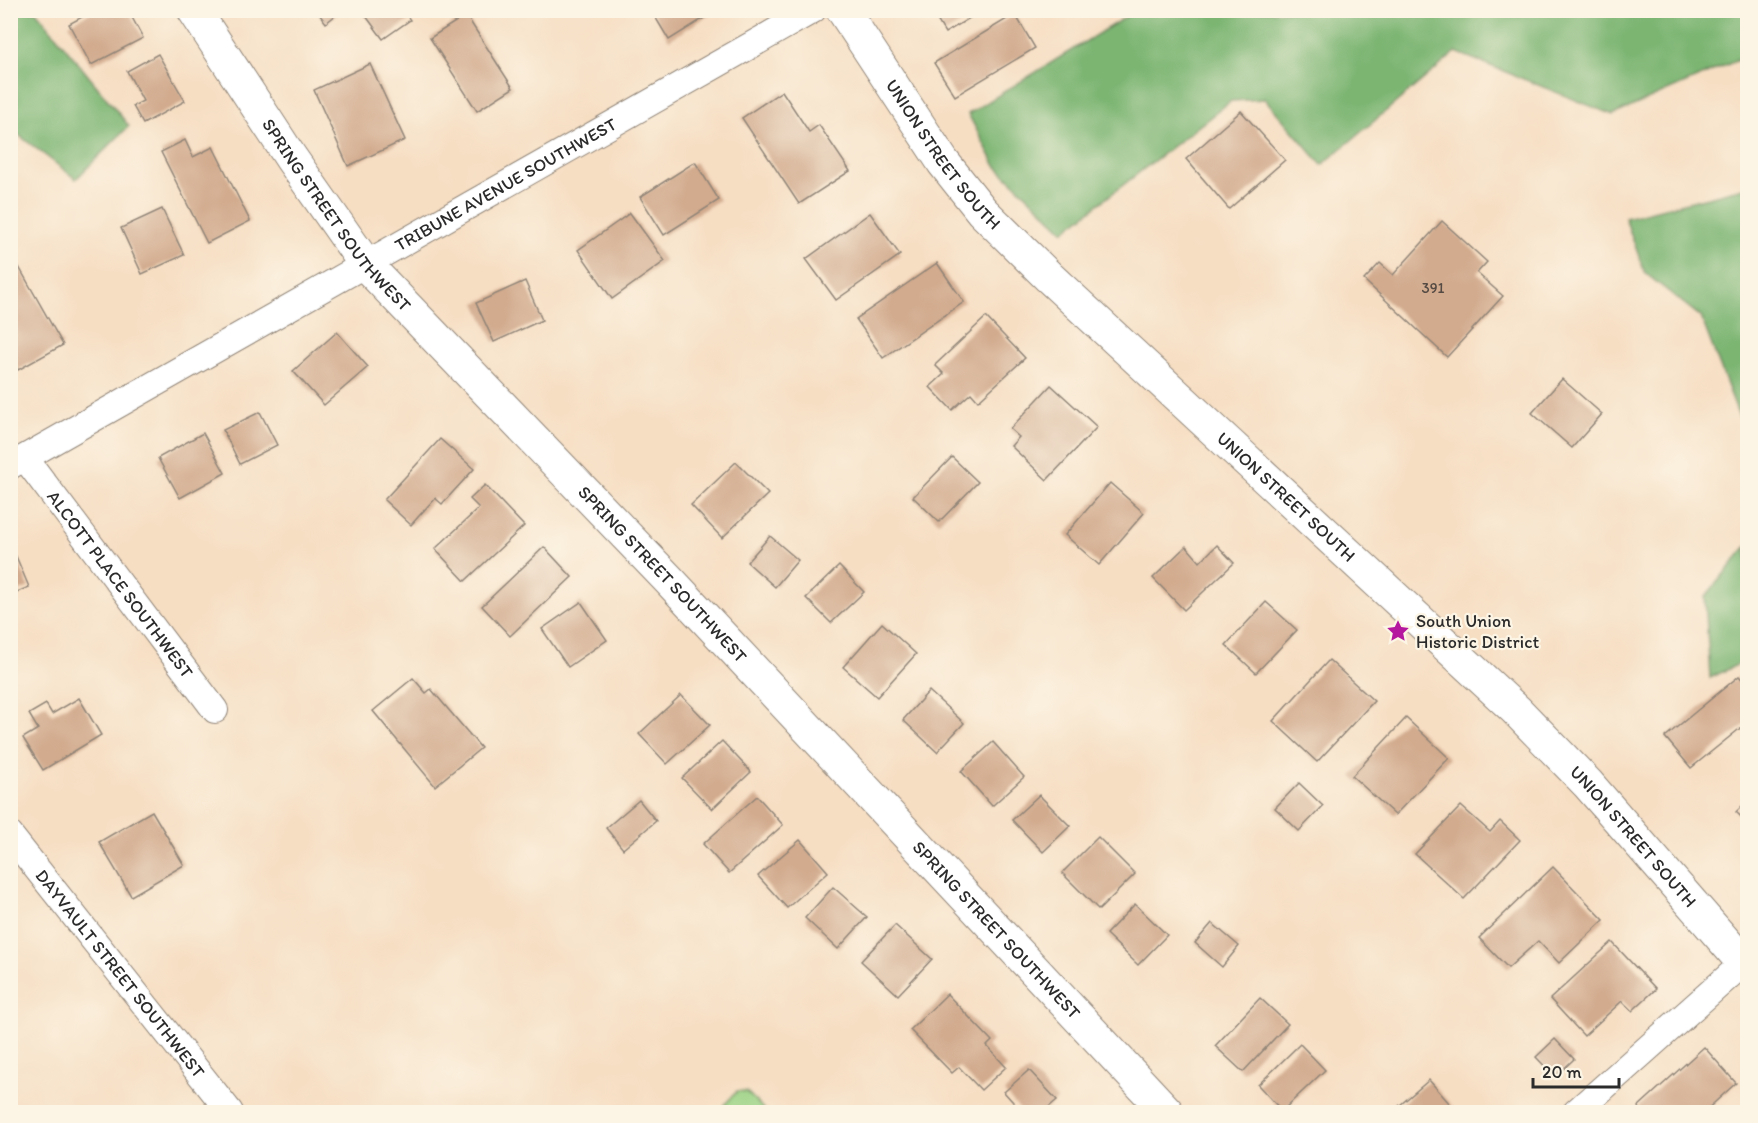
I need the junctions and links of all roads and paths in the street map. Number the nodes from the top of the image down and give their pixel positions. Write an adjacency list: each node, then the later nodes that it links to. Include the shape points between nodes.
1 (194, 10): 4 (street, SPRING STREET SOUTHWEST)
2 (813, 10): 4 (street, TRIBUNE AVENUE SOUTHWEST)
3 (843, 10): 8 (street, UNION STREET SOUTH, via 943,162 982,211 1516,710 1588,784)
4 (366, 265): 5 (street, TRIBUNE AVENUE SOUTHWEST); 10 (street, SPRING STREET SOUTHWEST, via 669,580)
5 (18, 462): 6 (street, ALCOTT PLACE SOUTHWEST)
6 (214, 710)
7 (10, 835): 9 (street, DAYVAULT STREET SOUTHWEST)
8 (1746, 963): 11 (street)
9 (230, 1113)
10 (1167, 1113)
11 (1576, 1113)

